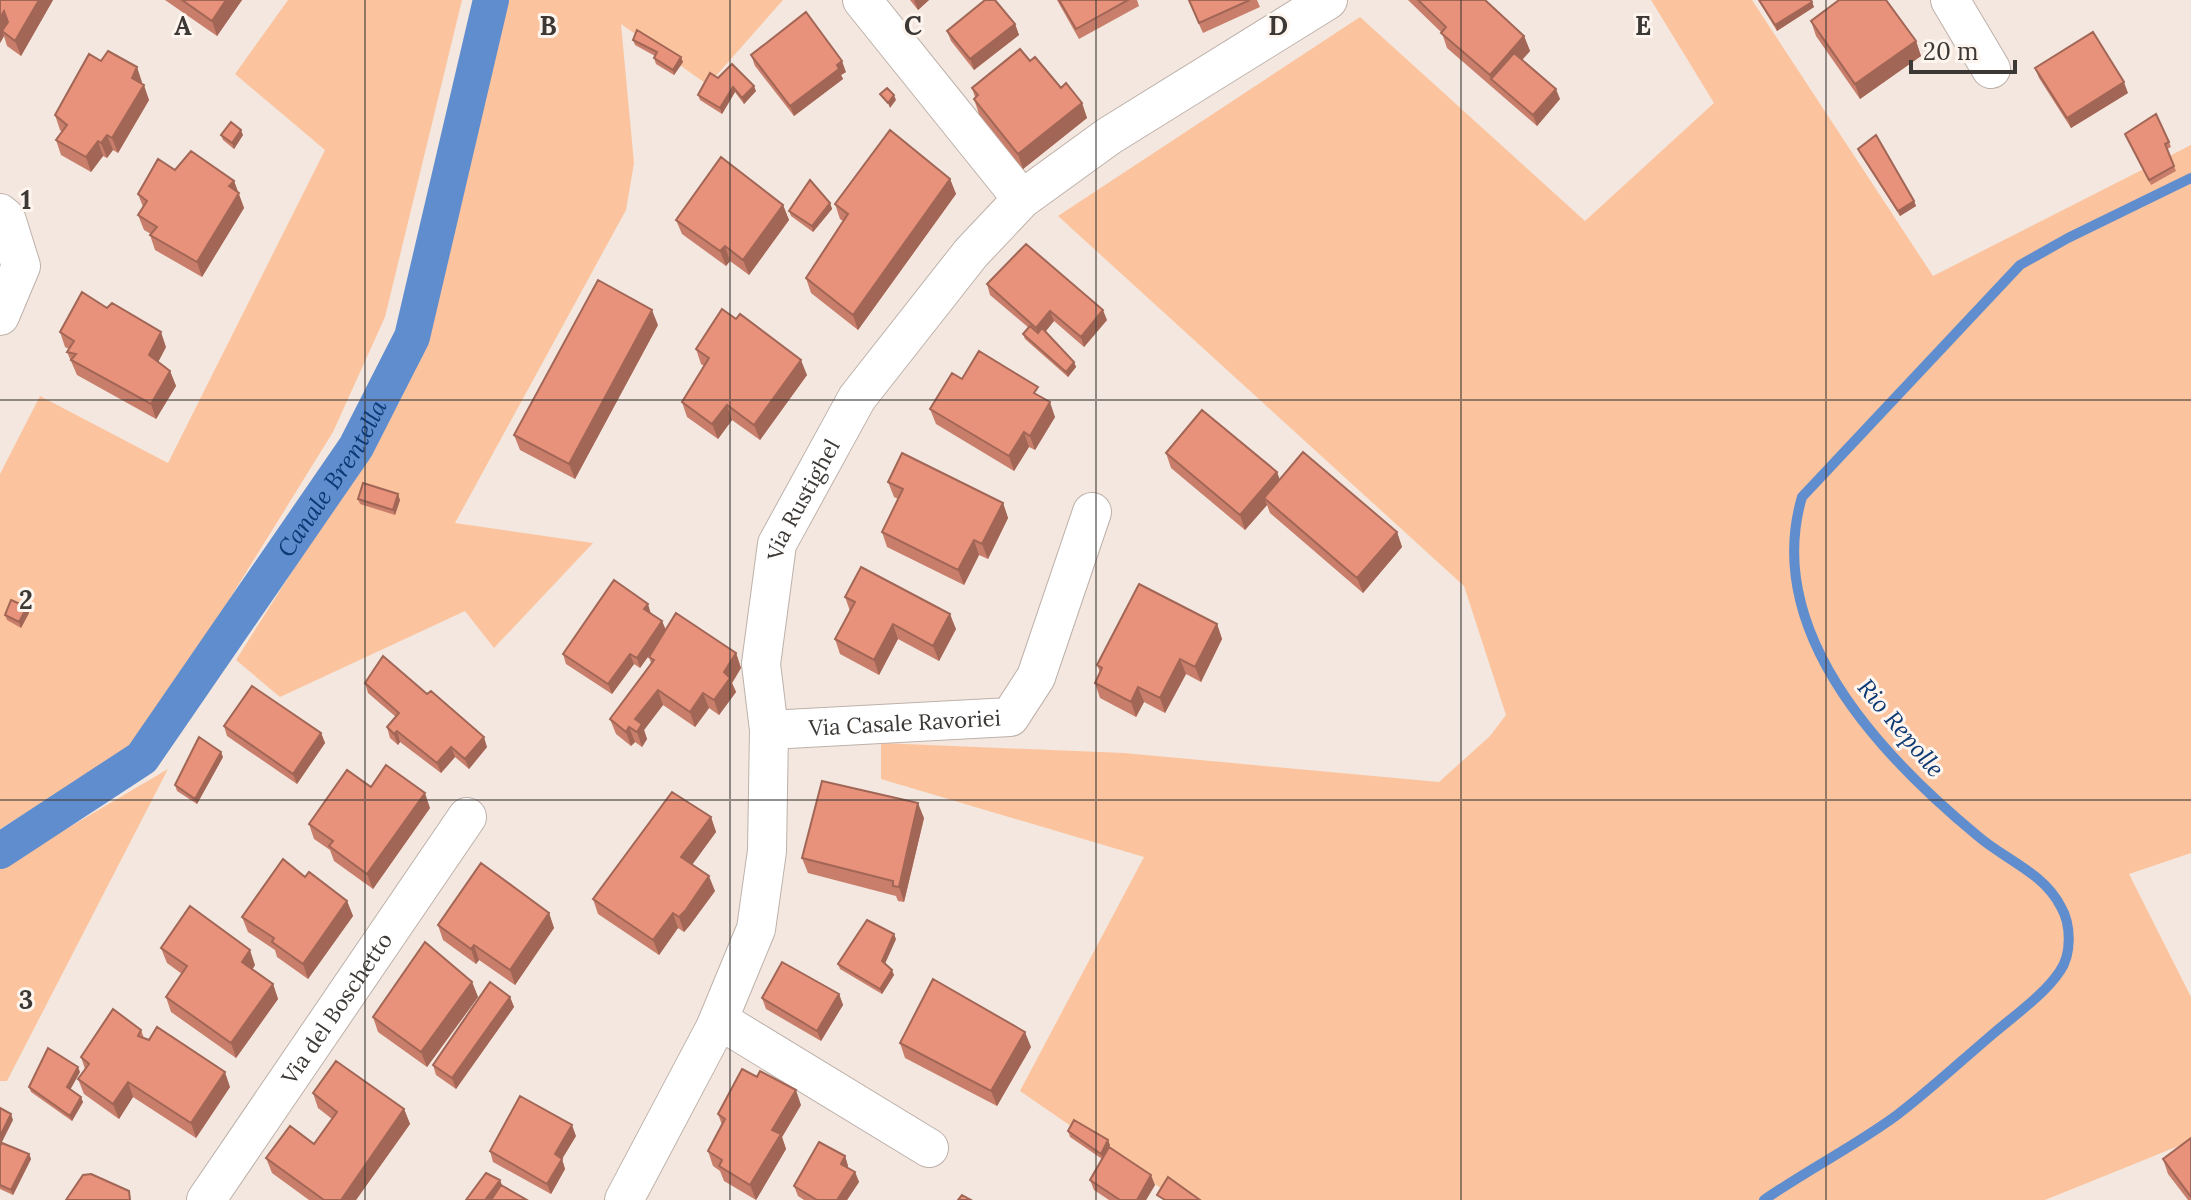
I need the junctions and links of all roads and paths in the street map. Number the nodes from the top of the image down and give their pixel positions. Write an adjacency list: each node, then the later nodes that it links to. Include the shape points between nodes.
1 (862, 0): 5 (street)
2 (1328, 0): 5 (street, Via Rustighel, via 1109,136)
3 (1950, 0): 4 (street)
4 (1991, 69)
5 (1022, 199): 9 (street, Via Rustighel, via 971,253 857,398 777,544 761,664)
6 (0, 213): 7 (street, via 21,266)
7 (0, 316)
8 (1092, 512): 9 (street, Via Casale Ravoriei, via 1036,677 1010,717)
9 (769, 730): 11 (street, Via Rustighel, via 767,851 756,929)
10 (467, 817): 13 (street, Via del Boschetto)
11 (719, 1020): 12 (street); 14 (street, Via Rustighel)
12 (929, 1148)
13 (206, 1200)
14 (624, 1200)

